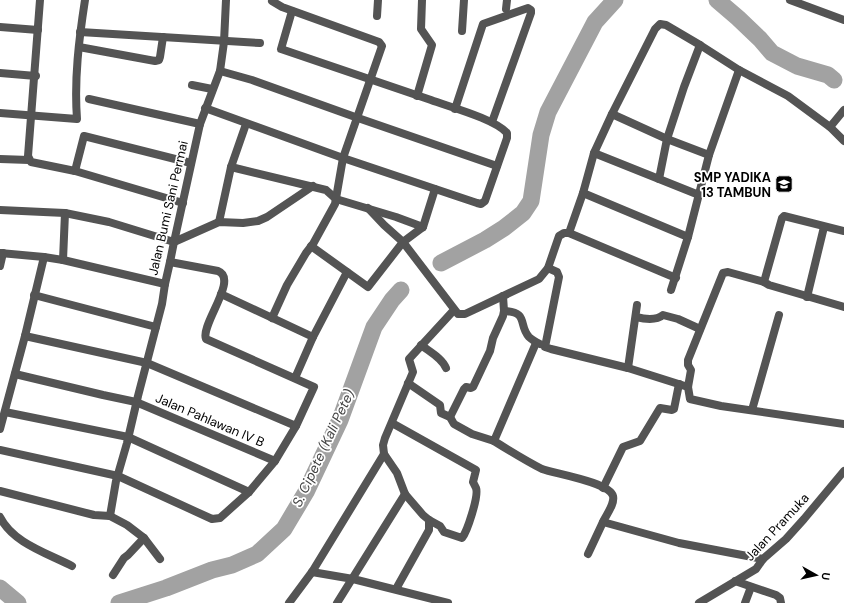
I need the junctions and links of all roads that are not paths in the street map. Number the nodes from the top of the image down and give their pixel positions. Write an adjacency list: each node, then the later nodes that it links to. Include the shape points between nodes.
1 (40, 0): 15 (street)
2 (85, 0): 17 (street)
3 (226, 0): 19 (street, Jalan Bumi Sani Permai)
4 (270, 0): 11 (street, via 282,8)
5 (378, 0): 12 (street)
6 (422, 0): 30 (street, via 421,30 432,45)
7 (464, 0): 16 (street)
8 (507, 0): 10 (street)
9 (790, 0): 13 (street)
10 (506, 9)
11 (292, 10): 27 (street, via 382,44); 27 (street, via 281,49)
12 (377, 16)
13 (844, 20)
14 (0, 27): 15 (street)
15 (38, 30): 26 (street)
16 (462, 31)
17 (80, 32): 18 (street); 22 (street)
18 (163, 37): 19 (street); 22 (street, via 160,57 156,62)
19 (224, 42): 20 (street); 24 (street, Jalan Bumi Sani Permai)
20 (260, 44)
21 (700, 44): 23 (street); 37 (street, via 666,25 658,25); 43 (street)
22 (79, 47): 36 (street, via 76,118)
23 (739, 70): 42 (street, via 788,96); 46 (street)
24 (220, 71): 29 (street, Jalan Bumi Sani Permai); 38 (street)
25 (0, 72): 26 (street)
26 (36, 76): 36 (street)
27 (370, 80): 30 (street); 38 (street)
28 (192, 85): 29 (street)
29 (212, 89): 32 (street, Jalan Bumi Sani Permai)
30 (417, 96): 33 (street)
31 (89, 99): 40 (street)
32 (205, 108): 40 (street, Jalan Bumi Sani Permai); 41 (street)
33 (455, 109): 39 (street); 39 (street, via 483,24 528,8 531,13)
34 (844, 110): 42 (street)
35 (0, 113): 36 (street)
36 (32, 114): 49 (street, via 28,156)
37 (612, 114): 43 (street); 45 (street)
38 (358, 118): 47 (street); 51 (street)
39 (492, 122): 51 (street, via 505,130 507,135)
40 (200, 124): 50 (street, Jalan Bumi Sani Permai)
41 (246, 124): 47 (street); 52 (street)
42 (830, 127): 44 (street)
43 (667, 139): 46 (street); 54 (street)
44 (844, 141)
45 (594, 153): 54 (street); 57 (street)
46 (709, 155): 58 (street)
47 (343, 158): 56 (street); 59 (street)
48 (0, 159): 49 (street)
49 (30, 160): 53 (street, via 33,163)
50 (191, 163): 53 (street, via 84,136); 60 (street, Jalan Bumi Sani Permai)
51 (497, 166): 56 (street, via 485,201 481,204)
52 (231, 167): 55 (street); 64 (street)
53 (75, 172): 60 (street)
54 (659, 179): 58 (street)
55 (313, 186): 59 (street, via 326,190); 64 (street, via 258,221)
56 (435, 189): 65 (street)
57 (583, 193): 68 (street); 69 (street)
58 (699, 195): 69 (street)
59 (336, 199): 61 (street); 72 (street, via 336,204)
60 (182, 203): 70 (street, Jalan Bumi Sani Permai)
61 (368, 208): 65 (street); 71 (street)
62 (0, 210): 63 (street)
63 (65, 212): 70 (street); 75 (street)
64 (220, 222): 70 (street)
65 (423, 227): 71 (street)
66 (824, 227): 67 (street); 81 (street, via 784,216); 87 (street)
67 (844, 231)
68 (569, 233): 78 (street, via 564,232 559,236); 80 (street)
69 (688, 237): 80 (street)
70 (174, 242): 76 (street, Jalan Bumi Sani Permai)
71 (403, 242): 79 (street, via 368,287); 90 (street)
72 (311, 246): 79 (street); 94 (street, via 287,285)
73 (1, 253): 74 (street, Jalan Bumi Sani Permai); 77 (street)
74 (44, 257): 75 (street, Jalan Bumi Sani Permai); 85 (street)
75 (62, 260): 82 (street, Jalan Bumi Sani Permai)
76 (170, 262): 82 (street, Jalan Bumi Sani Permai); 84 (street, via 222,273 225,280)
77 (0, 266)
78 (548, 268): 86 (street, via 539,279); 101 (street, via 557,272 559,277)
79 (347, 272): 98 (street)
80 (676, 278): 83 (street)
81 (764, 282): 87 (street); 96 (street, via 724,272)
82 (164, 284): 95 (street)
83 (671, 290)
84 (221, 294): 94 (street); 106 (street, via 205,332 206,339)
85 (34, 295): 95 (street); 97 (street)
86 (503, 296): 90 (street, via 465,314 458,314); 91 (street)
87 (807, 297): 89 (street)
88 (637, 305): 93 (street)
89 (844, 307)
90 (454, 310): 100 (street)
91 (504, 311): 99 (street, via 512,311 518,315 527,334); 114 (street, via 490,352 473,387 464,389)
92 (779, 315): 112 (street)
93 (636, 317): 96 (street, via 647,319 663,315); 104 (street)
94 (272, 318): 98 (street)
95 (156, 327): 102 (street)
96 (700, 329): 109 (street, via 687,363 691,370)
97 (25, 336): 102 (street); 105 (street)
98 (313, 337): 106 (street)
99 (536, 342): 101 (street); 120 (street)
100 (421, 345): 103 (street, via 440,359); 107 (street, via 409,359 412,372)
101 (545, 347): 104 (street)
102 (147, 363): 111 (street); 117 (street)
103 (446, 368)
104 (628, 368): 108 (street)
105 (14, 374): 110 (street); 111 (street, Jalan Pahlawan IV B)
106 (295, 378): 117 (street, via 314,388)
107 (408, 383): 114 (street, via 440,405 441,413); 115 (street)
108 (679, 384): 109 (street); 126 (street, via 674,409 660,408 640,441 623,447)
109 (688, 387): 112 (street, via 689,397 694,401)
110 (4, 401): 113 (street)
111 (136, 402): 119 (street); 123 (street, Jalan Pahlawan IV B)
112 (752, 410): 116 (street)
113 (5, 412): 118 (street); 119 (street)
114 (450, 417): 120 (street, via 454,424 472,434)
115 (392, 423): 122 (street, via 383,445); 132 (street, via 476,470 473,482 476,489 475,502 464,537 444,532 440,526)
116 (844, 424)
117 (296, 426): 123 (street)
118 (0, 429)
119 (128, 437): 125 (street); 128 (street)
120 (494, 441): 126 (street, via 543,469 587,480)
121 (0, 450): 125 (street)
122 (384, 454): 129 (street); 139 (street)
123 (275, 461): 128 (street)
124 (844, 471): 137 (street, Jalan Pramuka, via 786,539)
125 (118, 476): 128 (street, via 212,519 220,518); 130 (street)
126 (603, 488): 133 (street, via 613,495 613,502)
127 (0, 491): 130 (street, via 94,515)
128 (249, 492)
129 (405, 494): 132 (street); 141 (street)
130 (110, 516): 134 (street)
131 (0, 517): 138 (street, via 10,532 20,540)
132 (429, 520): 144 (street, via 429,530)
133 (603, 522): 135 (street); 137 (street, via 679,543)
134 (144, 538): 136 (street); 140 (street, via 124,558)
135 (588, 554)
136 (160, 559)
137 (763, 559): 142 (street, Jalan Pramuka, via 756,569)
138 (72, 566)
139 (312, 572): 141 (street); 145 (street)
140 (113, 575)
141 (353, 580): 144 (street); 146 (street)
142 (735, 581): 143 (street); 148 (street, Jalan Pramuka)
143 (751, 587): 149 (street); 150 (street, via 776,595)
144 (396, 589): 147 (street)
145 (288, 603)
146 (337, 603)
147 (448, 603)
148 (699, 603)
149 (745, 603)
150 (781, 603)

